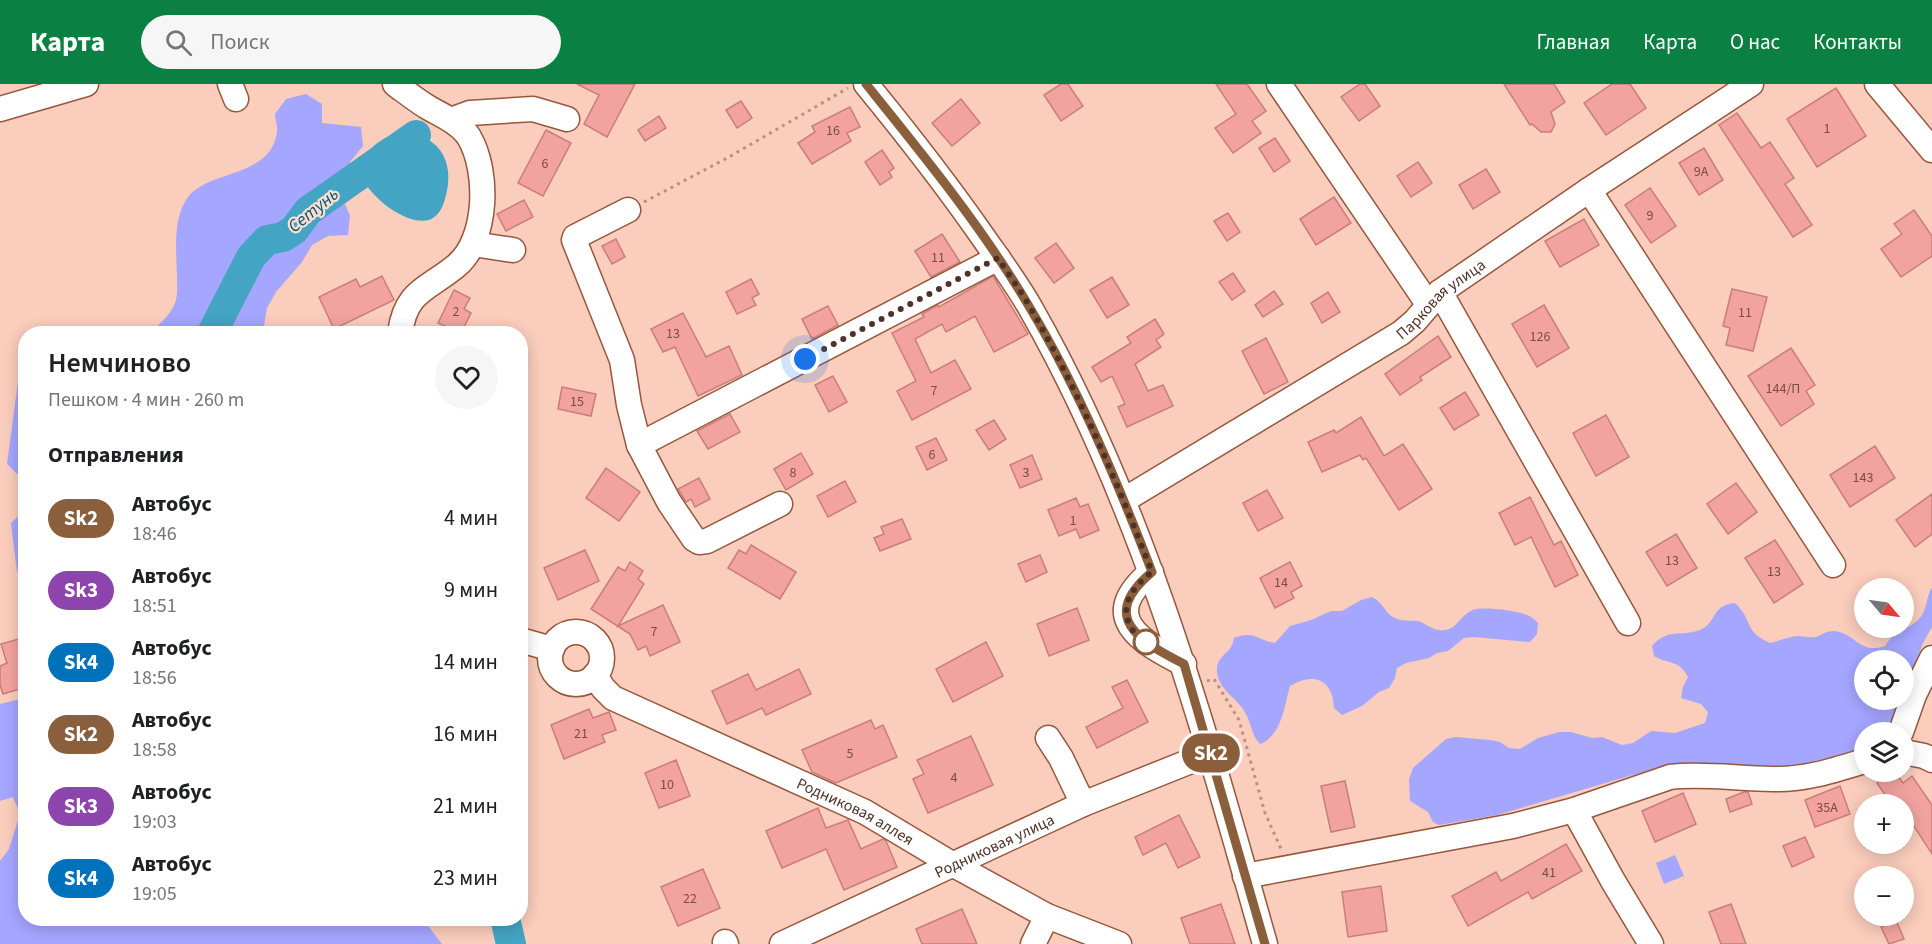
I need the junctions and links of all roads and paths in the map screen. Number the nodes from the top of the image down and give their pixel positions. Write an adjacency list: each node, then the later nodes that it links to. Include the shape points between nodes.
1 (86, 84): 7 (street)
2 (395, 84): 9 (street)
3 (1279, 84): 16 (street)
4 (1751, 84): 11 (street, Парковая улица)
5 (1877, 84): 10 (street)
6 (859, 85): 12 (path); 15 (street, via 935,169)
7 (0, 109)
8 (567, 119): 9 (street, via 533,109 470,113)
9 (451, 120): 13 (street, via 468,137 479,164 483,189)
10 (1932, 150)
11 (1589, 190): 16 (street, Парковая улица); 21 (street)
12 (628, 210): 18 (street, via 582,232 574,240 622,360)
13 (473, 244): 14 (street); 17 (street, via 458,265 412,298)
14 (513, 250)
15 (998, 258): 18 (street); 19 (street, via 1059,362)
16 (1434, 298): 19 (street, Парковая улица, via 1401,333); 23 (street)
17 (401, 326)
18 (639, 445): 20 (street, via 669,502 699,542)
19 (1124, 500): 22 (street)
20 (780, 504)
21 (1833, 565)
22 (1152, 572): 27 (street); 27 (street, via 1136,586 1125,614 1132,630 1156,650)
23 (1628, 623)
24 (528, 642): 25 (street)
25 (552, 649): 28 (street, via 553,669 567,682 587,681); 28 (street, via 565,634 585,633 600,647 602,657)
26 (1932, 658): 30 (street)
27 (1184, 664): 32 (street)
28 (595, 675): 38 (street, Родниковая аллея, via 613,698 865,812)
29 (1201, 683): 39 (path, via 1214,679 1239,720 1265,813)
30 (1905, 722)
31 (1048, 738): 36 (street)
32 (1211, 753): 36 (street, Родниковая улица); 40 (street)
33 (1914, 754): 34 (street)
34 (1932, 760)
35 (1854, 764): 37 (street, via 1797,778 1670,777)
36 (1083, 804): 38 (street, Родниковая улица)
37 (1574, 810): 39 (street, via 1513,826); 46 (street)
38 (952, 864): 41 (street, Родниковая аллея); 42 (street, Родниковая улица)
39 (1293, 868): 40 (street)
40 (1245, 876): 45 (street)
41 (1047, 916): 43 (street); 44 (street, Родниковая аллея)
42 (782, 944)
43 (1033, 944)
44 (1119, 944)
45 (1264, 944)
46 (1651, 944)

